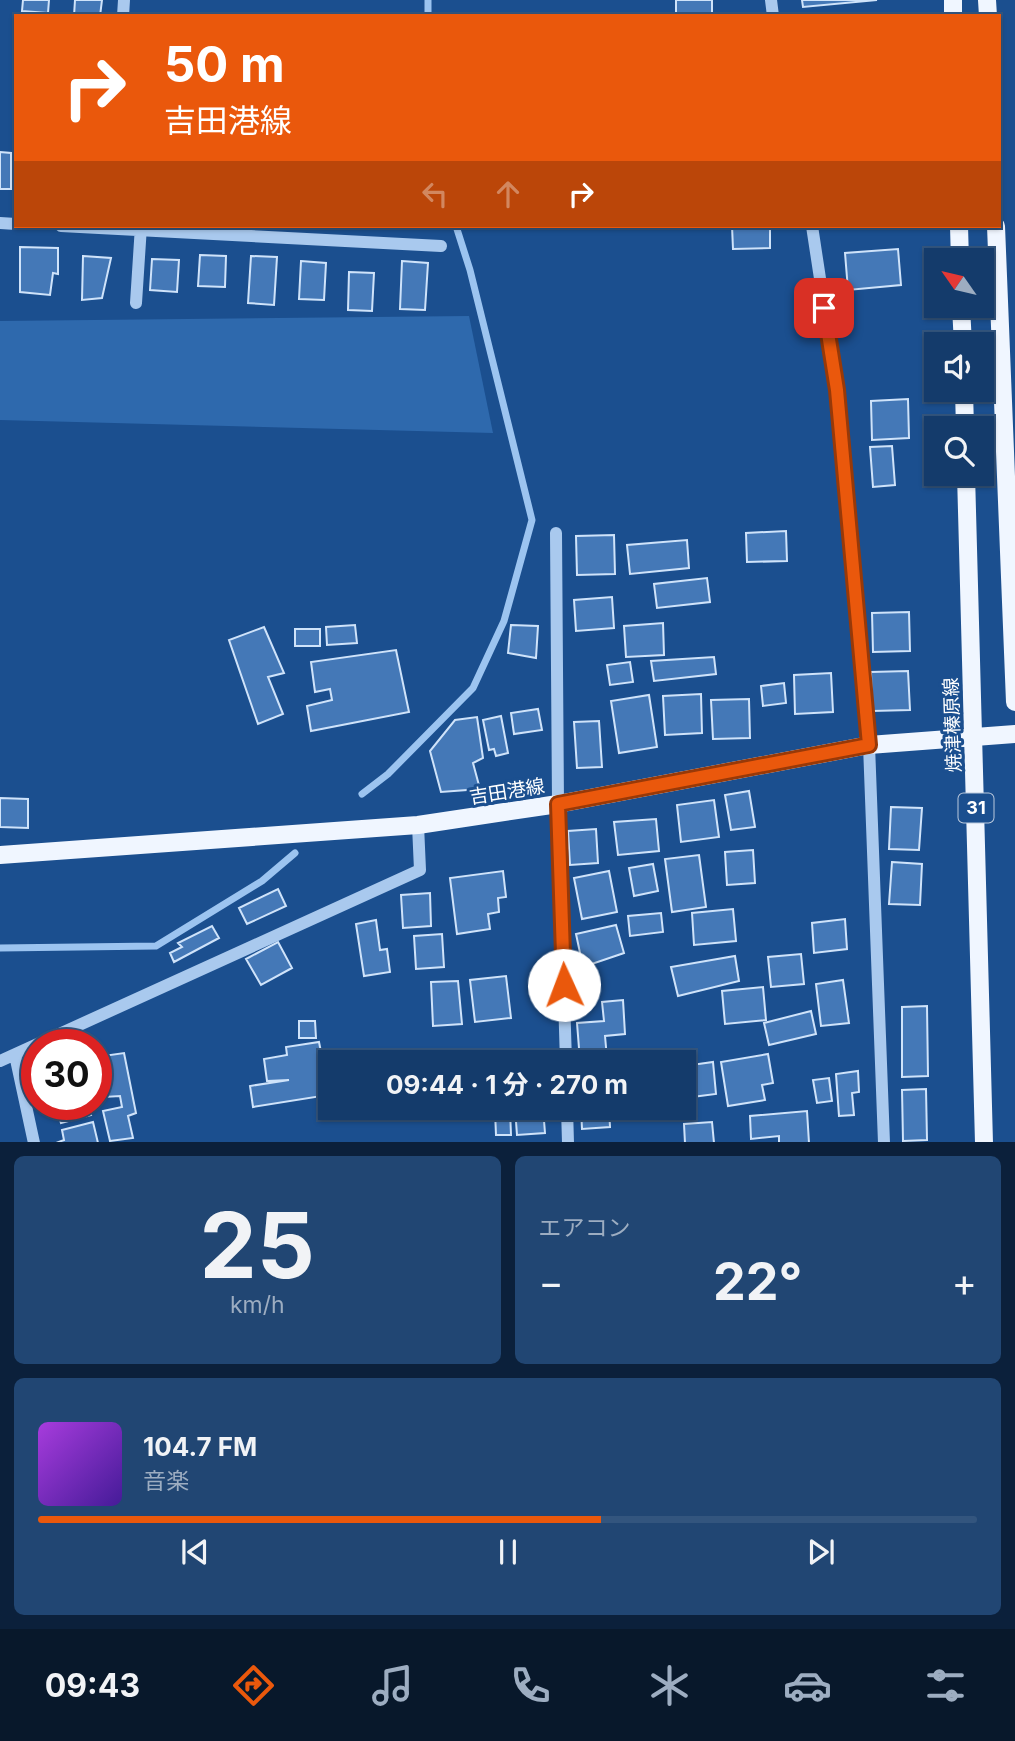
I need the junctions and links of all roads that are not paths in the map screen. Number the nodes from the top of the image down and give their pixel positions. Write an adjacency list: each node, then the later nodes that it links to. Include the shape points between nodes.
1 (141, 228): 5 (street); 7 (street)
2 (812, 228): 13 (street, via 837,390)
3 (959, 228): 6 (main road)
4 (996, 228): 10 (main road)
5 (442, 246)
6 (960, 248)
7 (136, 303)
8 (966, 486): 12 (main road, 焼津榛原線 / 31)
9 (556, 533): 14 (street)
10 (1015, 702)
11 (1015, 734): 12 (main road, 吉田港線)
12 (974, 737): 13 (main road, 吉田港線); 24 (main road, 焼津榛原線 / 31)
13 (869, 745): 14 (main road, 吉田港線); 23 (street)
14 (558, 804): 15 (main road, 吉田港線); 17 (street)
15 (418, 825): 16 (main road, 吉田港線); 18 (street, via 420,870)
16 (0, 855)
17 (566, 1050)
18 (15, 1055): 19 (street); 21 (street)
19 (0, 1061)
20 (567, 1120): 22 (street)
21 (34, 1142)
22 (568, 1142)
23 (884, 1142)
24 (984, 1142)

